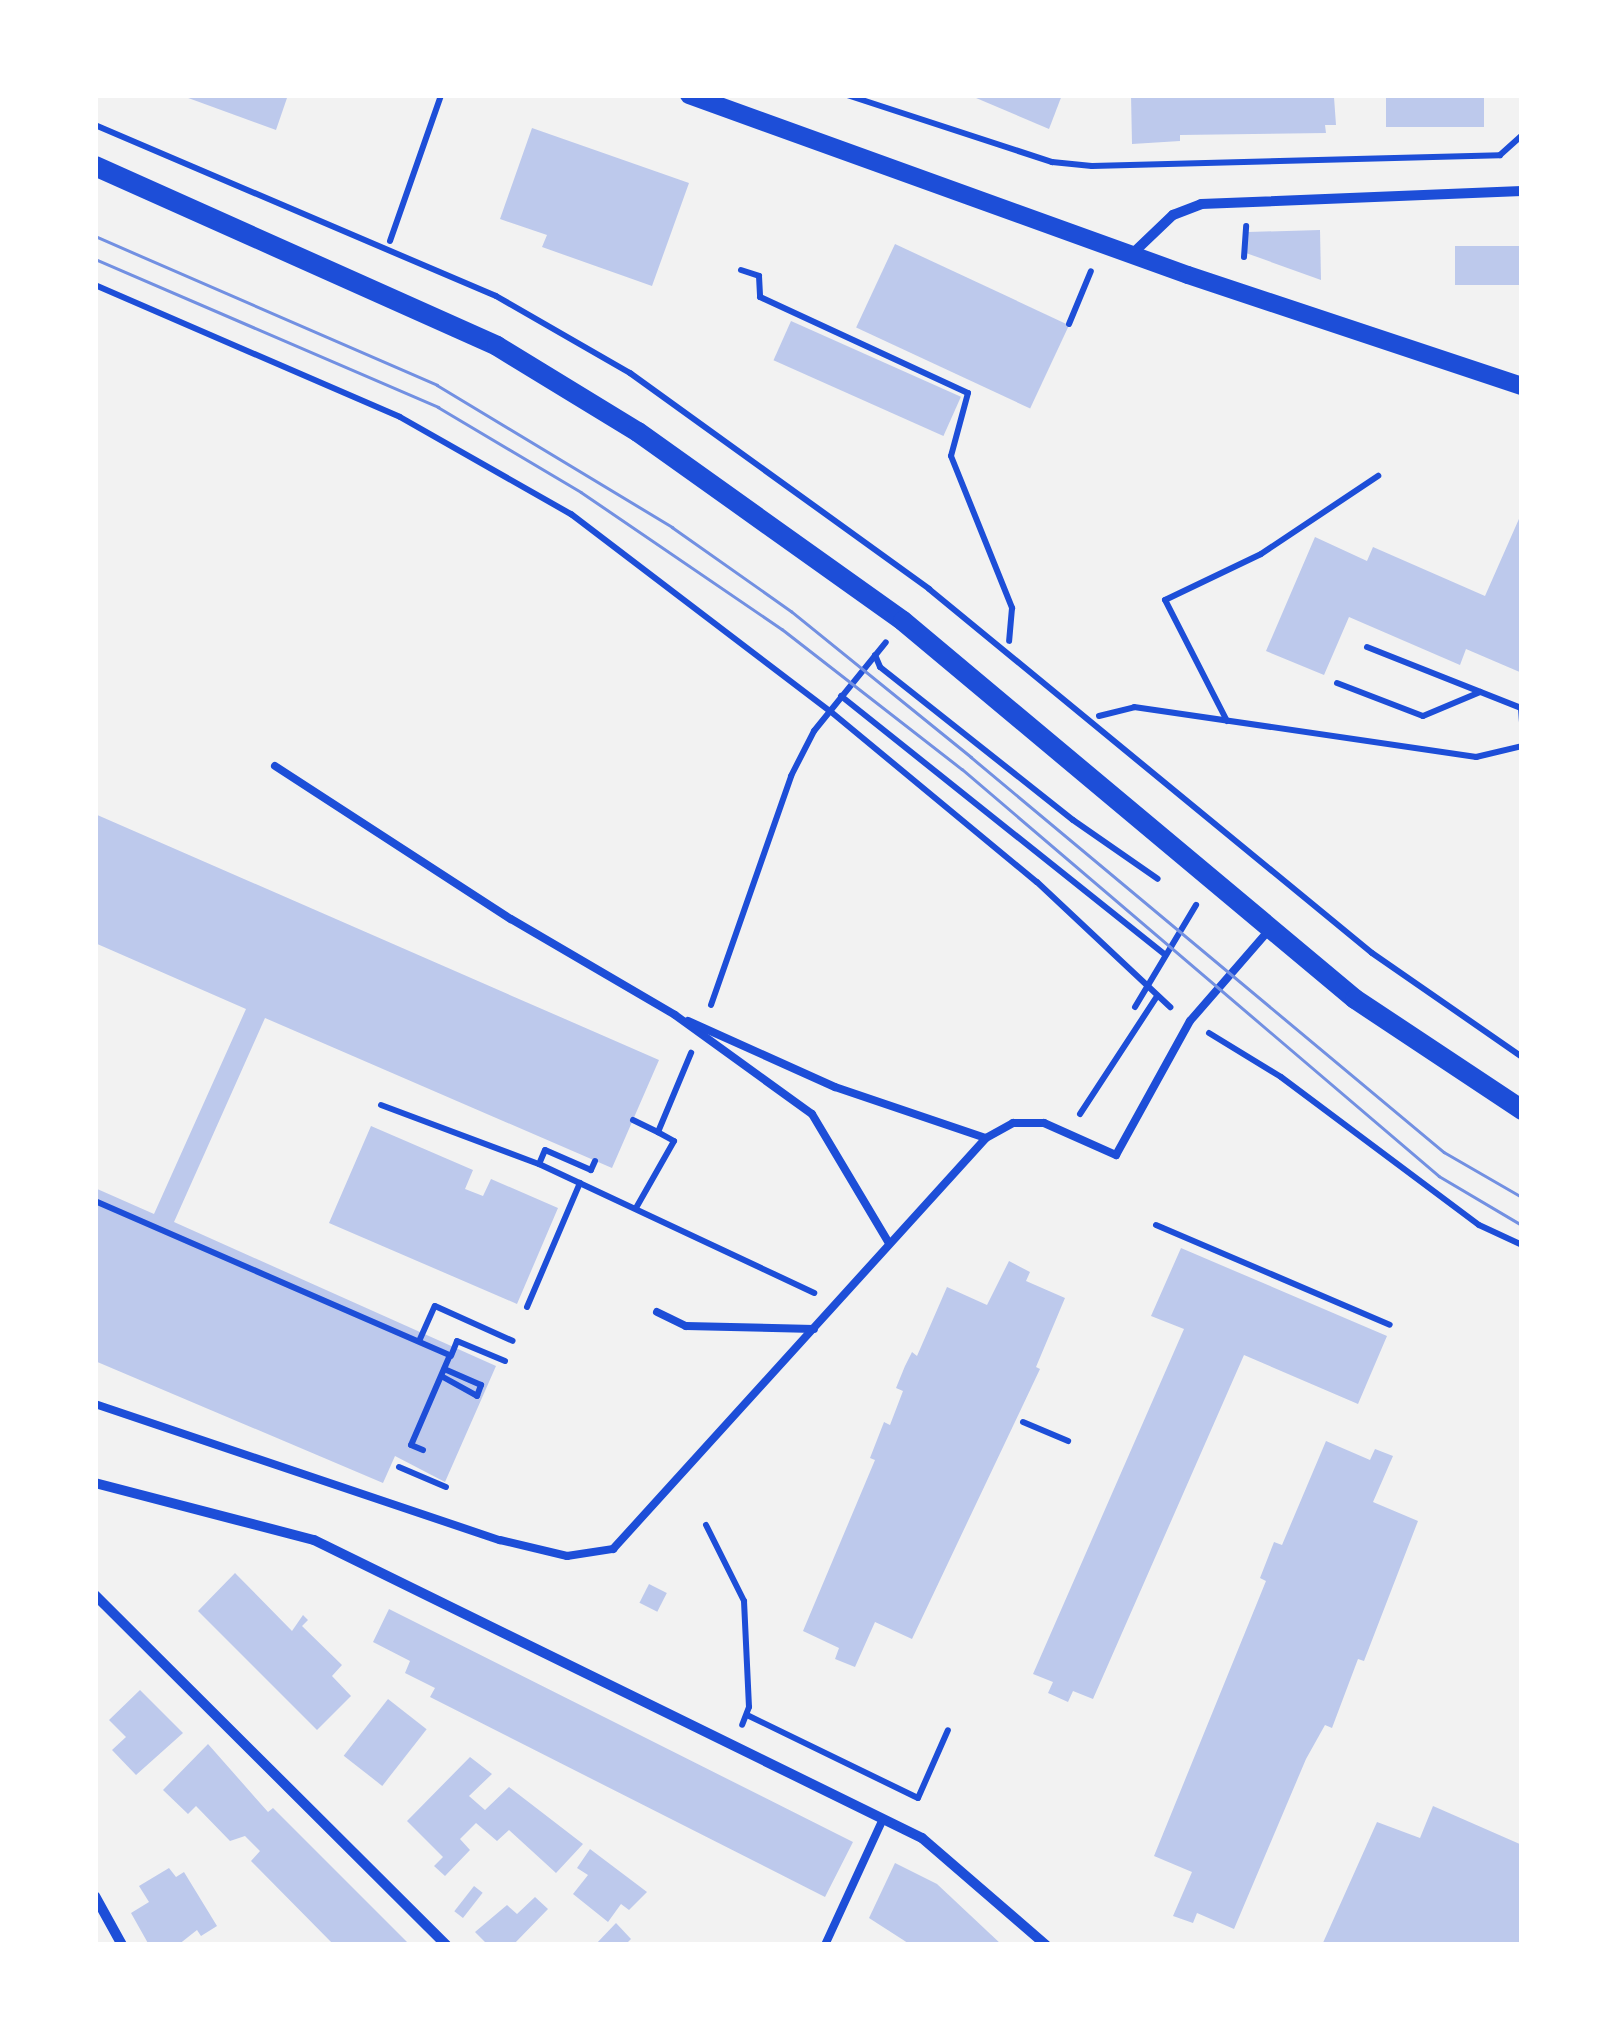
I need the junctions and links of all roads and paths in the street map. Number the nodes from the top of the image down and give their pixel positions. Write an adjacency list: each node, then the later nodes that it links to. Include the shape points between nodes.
1 (441, 95): 8 (path)
2 (689, 95): 9 (street)
3 (848, 95): 4 (path, via 1052,162 1092,166 1500,155)
4 (1522, 135)
5 (95, 166): 33 (main road, via 498,346 638,432 903,621)
6 (1522, 191): 9 (street, via 1201,204 1173,214)
7 (1245, 233): 10 (path)
8 (390, 241)
9 (1132, 254): 15 (street)
10 (1244, 257)
11 (740, 270): 18 (path, via 760,276 760,296 968,393 951,456 1012,608)
12 (1091, 271): 14 (path)
13 (95, 284): 25 (path, via 493,465 571,514)
14 (1069, 324)
15 (1522, 386)
16 (1378, 476): 27 (path, via 1262,554 1165,600)
17 (890, 636): 20 (path)
18 (1009, 641)
19 (1367, 647): 22 (path)
20 (875, 655): 23 (path); 31 (path, via 880,667 1073,820)
21 (1337, 683): 22 (path, via 1423,716)
22 (1481, 692): 24 (path)
23 (841, 696): 25 (path); 34 (path)
24 (1521, 707): 28 (path)
25 (830, 711): 35 (path, via 1038,882); 38 (path, via 791,776)
26 (1099, 716): 27 (path, via 1134,707)
27 (1226, 721): 29 (path, via 1476,757)
28 (1522, 722)
29 (1522, 746)
30 (275, 766): 39 (lane, via 511,920)
31 (1165, 884)
32 (1180, 894): 34 (path, via 1194,908)
33 (1270, 929): 40 (lane); 43 (main road, via 1356,1000)
34 (1166, 955): 35 (path)
35 (1146, 987): 36 (path); 37 (path)
36 (1156, 998): 40 (path); 46 (path)
37 (1135, 1007)
38 (710, 1009)
39 (675, 1015): 47 (lane, via 835,1087); 54 (lane, via 812,1114)
40 (1190, 1021): 46 (lane, via 1116,1155); 55 (path, via 1281,1076 1479,1225)
41 (678, 1085): 45 (path)
42 (381, 1105): 49 (path)
43 (1522, 1110)
44 (633, 1120): 45 (path)
45 (658, 1132): 52 (path, via 674,1141)
46 (1068, 1134): 47 (lane, via 1044,1123 1013,1123)
47 (986, 1138): 54 (lane)
48 (595, 1161): 49 (path, via 591,1170 545,1150)
49 (539, 1164): 50 (path)
50 (580, 1183): 52 (path); 59 (path)
51 (95, 1201): 66 (path, via 450,1355)
52 (636, 1208): 58 (path)
53 (1156, 1226): 56 (path)
54 (889, 1243): 62 (lane)
55 (1522, 1245)
56 (1248, 1265): 57 (path); 61 (path)
57 (1244, 1275)
58 (815, 1294)
59 (527, 1308)
60 (657, 1312): 62 (lane, via 686,1326)
61 (1390, 1325)
62 (814, 1330): 68 (lane, via 626,1537 598,1556 500,1540)
63 (420, 1339): 64 (path, via 434,1306)
64 (513, 1340)
65 (505, 1361): 67 (path, via 456,1340)
66 (444, 1370): 67 (path, via 481,1385 477,1396); 67 (path, via 411,1444 423,1450 414,1446 421,1430)
67 (441, 1380)
68 (95, 1404)
69 (1023, 1422): 70 (path)
70 (1068, 1441)
71 (395, 1476): 73 (path, via 401,1463)
72 (95, 1483): 78 (street, via 314,1540)
73 (446, 1486)
74 (706, 1525): 76 (path, via 744,1601)
75 (95, 1595): 84 (street)
76 (746, 1715): 78 (path); 79 (path)
77 (948, 1730): 79 (path)
78 (734, 1745): 80 (street)
79 (918, 1798): 81 (path)
80 (883, 1820): 81 (street); 85 (lane)
81 (904, 1830): 86 (street)
82 (95, 1896): 83 (street)
83 (122, 1945)
84 (446, 1945)
85 (825, 1945)
86 (1046, 1945)

